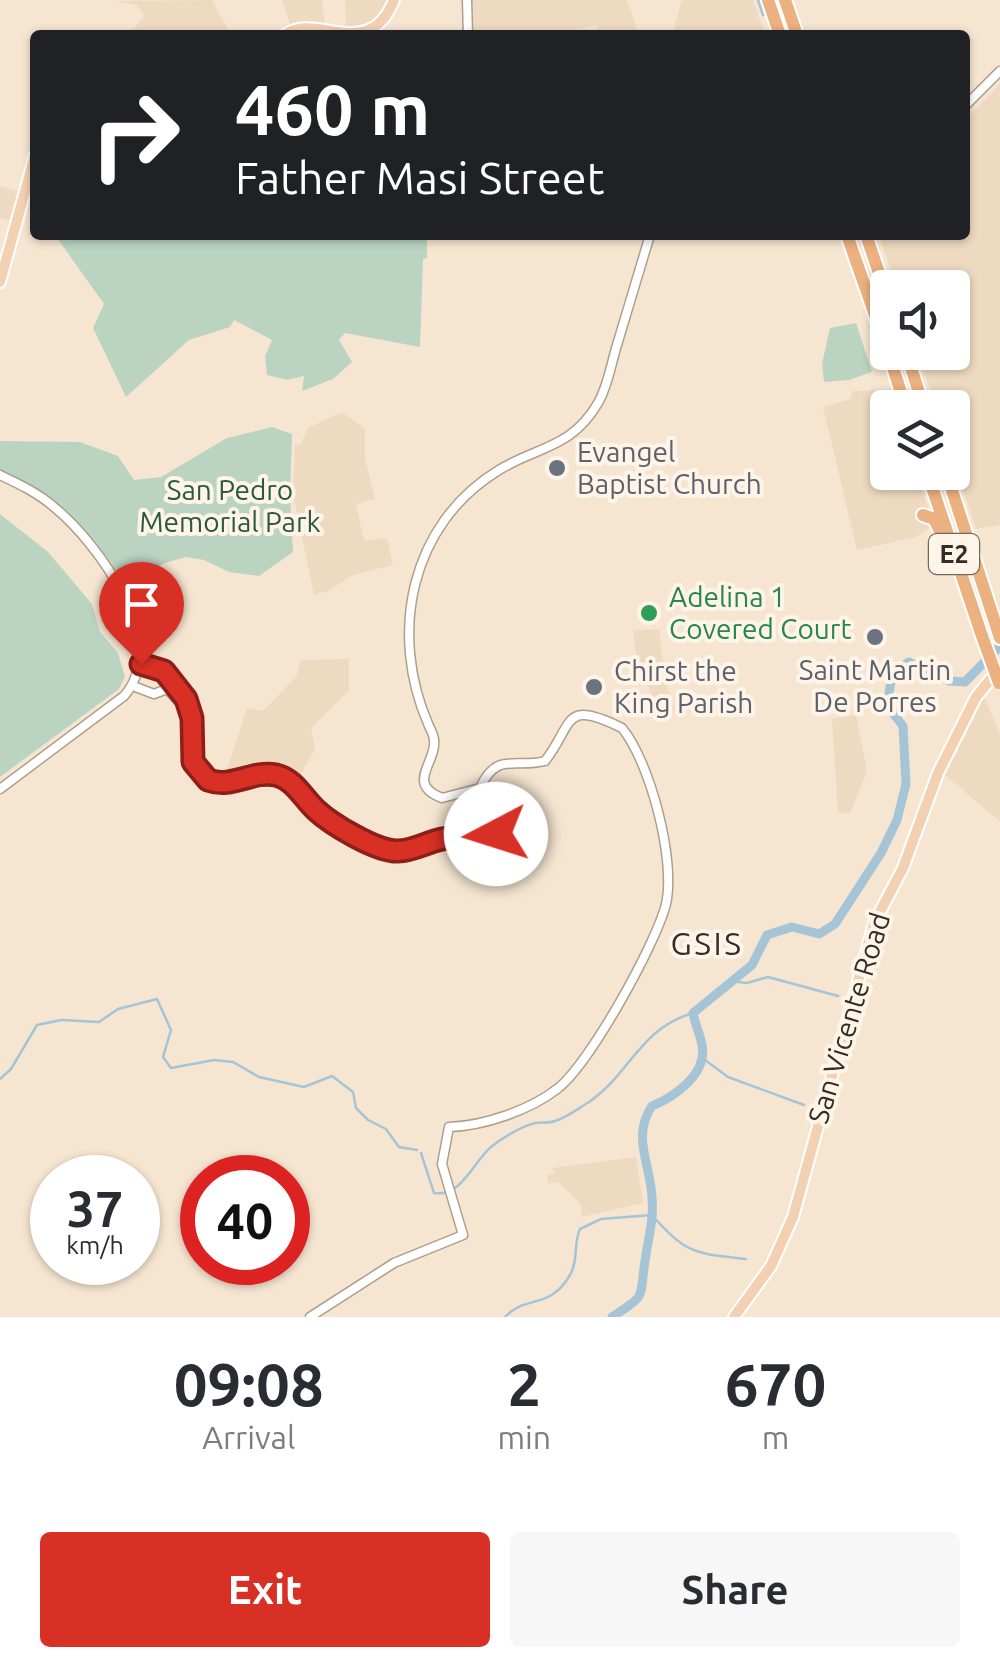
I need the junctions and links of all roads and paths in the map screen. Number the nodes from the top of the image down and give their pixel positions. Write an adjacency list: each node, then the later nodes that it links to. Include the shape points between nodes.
1 (394, 0): 7 (main road, via 385,17)
2 (467, 0): 8 (street)
3 (768, 0): 9 (highway)
4 (785, 0): 10 (highway)
5 (292, 30): 6 (main road)
6 (322, 30)
7 (362, 30)
8 (468, 30)
9 (778, 30)
10 (795, 30)
11 (1000, 71): 12 (street)
12 (970, 101)
13 (30, 173): 18 (main road)
14 (649, 240): 33 (street, via 590,414 559,444 499,470 462,500 432,538 416,575 410,654 434,740 424,780 442,798)
15 (849, 240): 19 (highway)
16 (868, 240): 17 (highway)
17 (878, 270)
18 (0, 282)
19 (870, 301)
20 (0, 475): 28 (street, via 54,507 110,569)
21 (933, 490): 26 (highway, E2)
22 (952, 490): 25 (highway, E2)
23 (961, 494): 25 (highway)
24 (923, 515): 26 (highway, via 934,520)
25 (975, 566): 27 (highway, E2)
26 (960, 570): 30 (highway, E2, bridge)
27 (998, 631)
28 (141, 664): 29 (street); 31 (street)
29 (168, 676): 32 (street); 35 (street, via 189,706 193,762 208,780 283,778 324,816 389,850)
30 (1000, 679): 37 (main road, San Vicente Road, via 976,698 874,922 793,1217 772,1266)
31 (133, 686): 32 (street, via 154,694); 34 (street)
32 (167, 689): 35 (street, via 186,711 189,763 206,783 283,783 330,828 378,852 401,856)
33 (480, 788): 35 (street, via 506,802 501,829 484,839); 36 (street, via 495,766 546,761 576,716 618,726 658,809 667,896 661,916 629,986 558,1089 503,1117 450,1127 442,1164 463,1235 394,1263)
34 (0, 790)
35 (454, 838)
36 (310, 1317)
37 (734, 1317)

